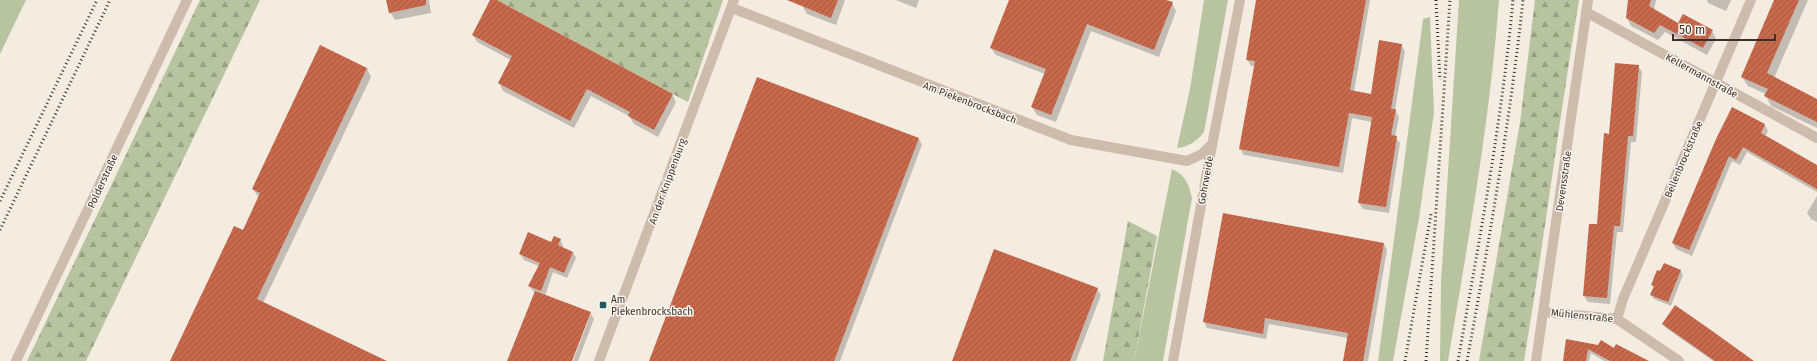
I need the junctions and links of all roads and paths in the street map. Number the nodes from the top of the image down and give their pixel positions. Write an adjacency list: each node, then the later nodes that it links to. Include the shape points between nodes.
1 (187, 0): 12 (street, Polderstraße)
2 (1240, 0): 9 (street, Gohrweide)
3 (1588, 0): 6 (street, Devensstraße)
4 (1751, 0): 7 (street, Bellenbrockstraße)
5 (733, 4): 9 (street, Am Piekenbrocksbach, via 1071,140 1187,161 1202,154); 13 (street, An der Knippenburg)
6 (1586, 12): 7 (street, Kellermannstraße); 10 (street, Devensstraße)
7 (1716, 82): 8 (street, Kellermannstraße); 11 (street, Bellenbrockstraße)
8 (1817, 138)
9 (1212, 144): 14 (street, Gohrweide)
10 (1544, 312): 11 (street, Mühlenstraße); 15 (street, Devensstraße)
11 (1617, 318): 16 (street, Mühlenstraße)
12 (16, 361)
13 (599, 361)
14 (1173, 361)
15 (1536, 361)
16 (1680, 361)

